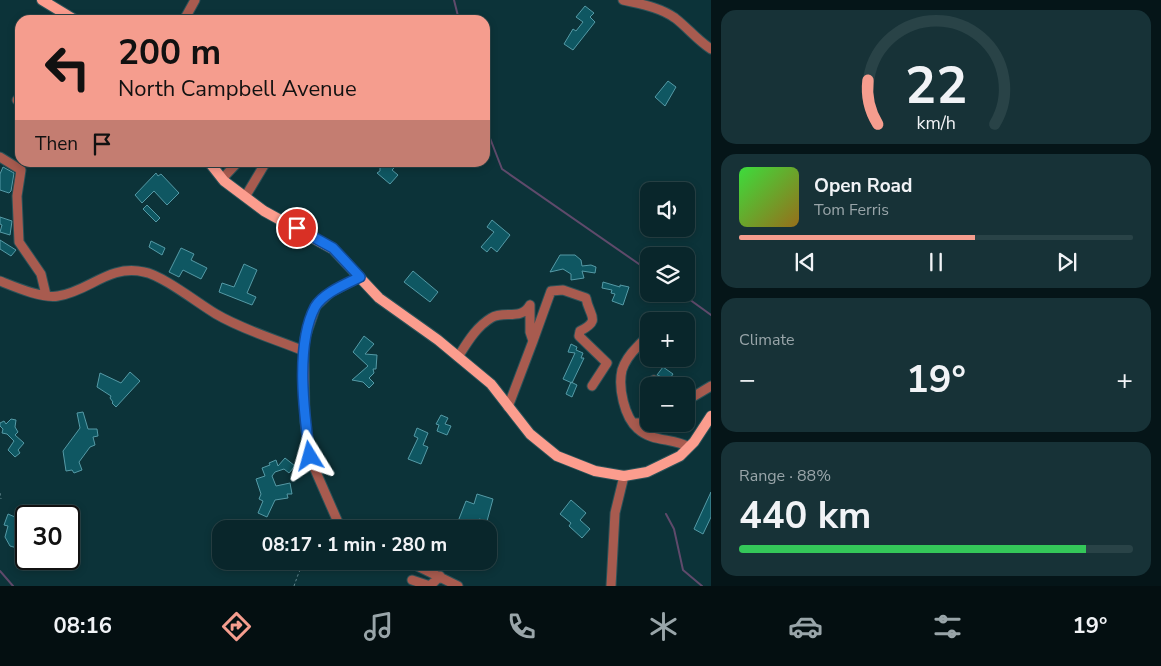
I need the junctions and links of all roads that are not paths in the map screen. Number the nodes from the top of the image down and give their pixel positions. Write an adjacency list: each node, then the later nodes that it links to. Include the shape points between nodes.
1 (42, 0): 4 (main road)
2 (195, 0): 5 (street)
3 (623, 0): 6 (street, via 656,8 675,18 697,41)
4 (67, 15)
5 (187, 15)
6 (711, 49)
7 (0, 156): 8 (street)
8 (15, 166)
9 (16, 167): 17 (street, via 21,170 17,196 19,242 41,274)
10 (213, 167): 13 (main road)
11 (233, 167): 13 (street)
12 (263, 167): 14 (street)
13 (222, 179): 14 (main road)
14 (245, 197): 15 (main road, via 264,211 333,248)
15 (360, 277): 20 (street, via 331,292 316,306); 21 (main road, via 379,298)
16 (0, 281): 17 (street)
17 (46, 295): 20 (street, via 56,297 117,272 146,272 216,315)
18 (533, 342): 21 (street, via 530,305 522,314 491,318 474,332); 22 (street, via 551,291 563,290 586,298 593,321 578,336 607,363); 25 (street)
19 (640, 344): 27 (street, via 628,356 622,371 622,393)
20 (304, 351): 31 (street, via 305,422 310,456)
21 (458, 357): 25 (main road, via 491,384)
22 (592, 386)
23 (711, 386): 24 (street)
24 (697, 393)
25 (508, 407): 30 (main road, via 530,434 557,456 595,471)
26 (711, 416): 29 (main road)
27 (634, 423): 28 (street); 29 (street, via 638,429 656,438)
28 (640, 423)
29 (689, 446): 30 (main road, via 680,456 660,468)
30 (624, 476): 37 (street, via 615,513)
31 (337, 520)
32 (427, 570): 33 (street)
33 (440, 576): 35 (street); 36 (street)
34 (412, 580): 35 (street)
35 (430, 586)
36 (458, 586)
37 (611, 586)

